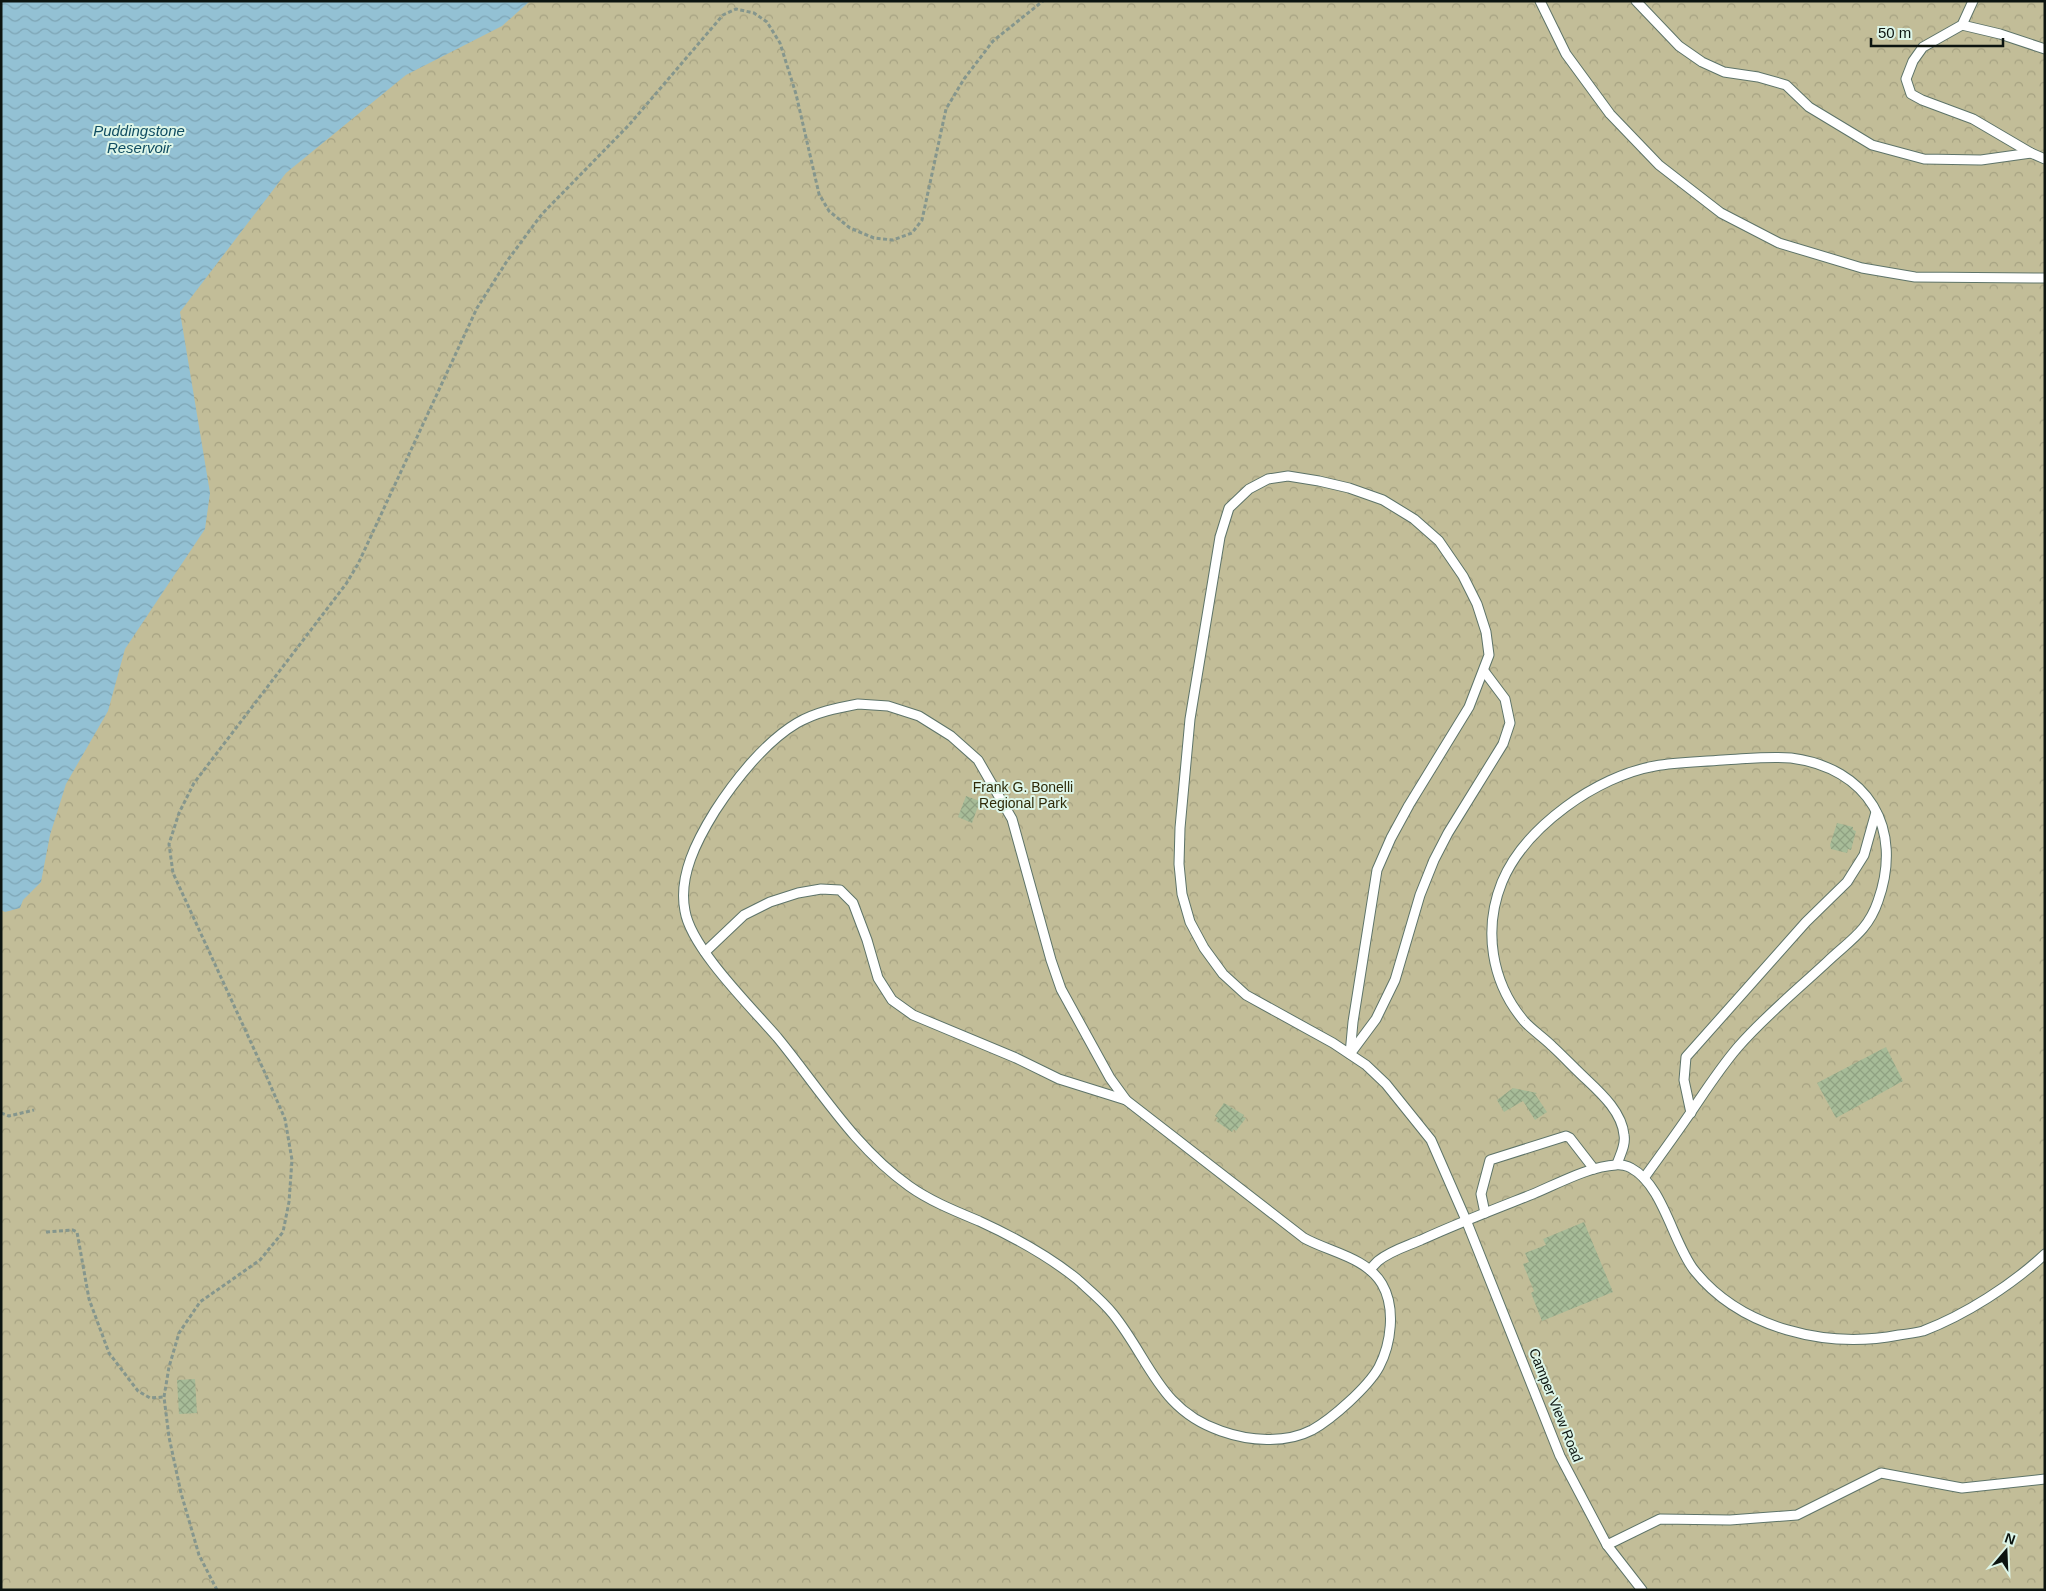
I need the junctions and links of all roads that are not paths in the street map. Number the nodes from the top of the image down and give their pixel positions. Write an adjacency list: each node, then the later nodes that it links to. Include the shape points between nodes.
1 (1540, 1): 8 (lane, via 1566,54 1610,114 1660,165 1720,213 1779,243 1862,268 1914,277)
2 (1636, 1): 6 (lane, via 1679,46 1702,62 1724,72 1786,85 1809,107 1872,145 1924,159 1950,161)
3 (1973, 1): 4 (lane)
4 (1962, 25): 5 (lane); 6 (lane, via 1923,47 1906,79 1911,94 1973,119)
5 (2045, 49)
6 (2030, 154): 7 (lane)
7 (2045, 159)
8 (2045, 278)
9 (1484, 671): 12 (lane, Camper View Road, via 1469,707 1409,805 1378,870); 12 (lane, via 1505,699 1510,723 1503,744 1438,853 1420,895 1395,980 1376,1019); 12 (lane, Camper View Road, via 1489,655 1477,604 1439,541 1414,519 1383,500 1349,488 1288,476 1268,479 1249,489 1229,508 1220,537 1190,719 1180,828 1182,894 1190,922 1223,974 1246,995)
10 (1876, 812): 14 (lane, via 1864,855 1848,882 1806,922 1686,1058 1684,1080); 14 (lane, via 1886,838 1888,868 1877,904 1861,933 1739,1046 1715,1075); 15 (lane, via 1864,792 1841,774 1790,758 1652,766 1591,791 1563,808 1514,857 1494,908 1491,934 1496,972 1508,999 1525,1022 1599,1091 1621,1119 1625,1139)
11 (705, 952): 13 (lane, via 744,915 770,902 821,889 840,890 853,903 878,978 892,1000 913,1015 1058,1079); 13 (lane, via 693,936 685,911 684,888 691,854 721,802 749,766 797,723 827,710 858,704 888,706 919,716 951,736 978,760 996,789 1012,819 1061,989 1110,1078); 21 (lane, via 857,1139 886,1168 913,1189 946,1207 1020,1241 1059,1265 1089,1289 1112,1312 1165,1395 1191,1419 1249,1438 1279,1439 1311,1431 1356,1396 1379,1367 1389,1337 1390,1309 1382,1285)
12 (1350, 1054): 19 (lane, Camper View Road, via 1386,1084 1431,1140)
13 (1126, 1100): 21 (lane, via 1304,1238 1353,1258)
14 (1691, 1113): 17 (lane)
15 (1617, 1164): 16 (lane); 17 (lane, via 1630,1167)
16 (1594, 1169): 18 (lane); 18 (lane, via 1566,1136 1490,1160 1481,1194)
17 (1644, 1178): 20 (lane, via 1693,1268 1716,1293 1743,1312 1772,1324 1827,1338 1860,1340 1922,1331 1980,1303 2010,1284)
18 (1485, 1213): 19 (lane)
19 (1466, 1220): 21 (lane, via 1396,1251 1378,1261); 23 (lane, Camper View Road, via 1560,1456)
20 (2045, 1254)
21 (1370, 1270)
22 (2045, 1479): 23 (lane, via 1962,1488 1880,1473 1797,1514 1730,1520 1660,1519)
23 (1607, 1545): 24 (lane, Camper View Road)
24 (1642, 1590)

